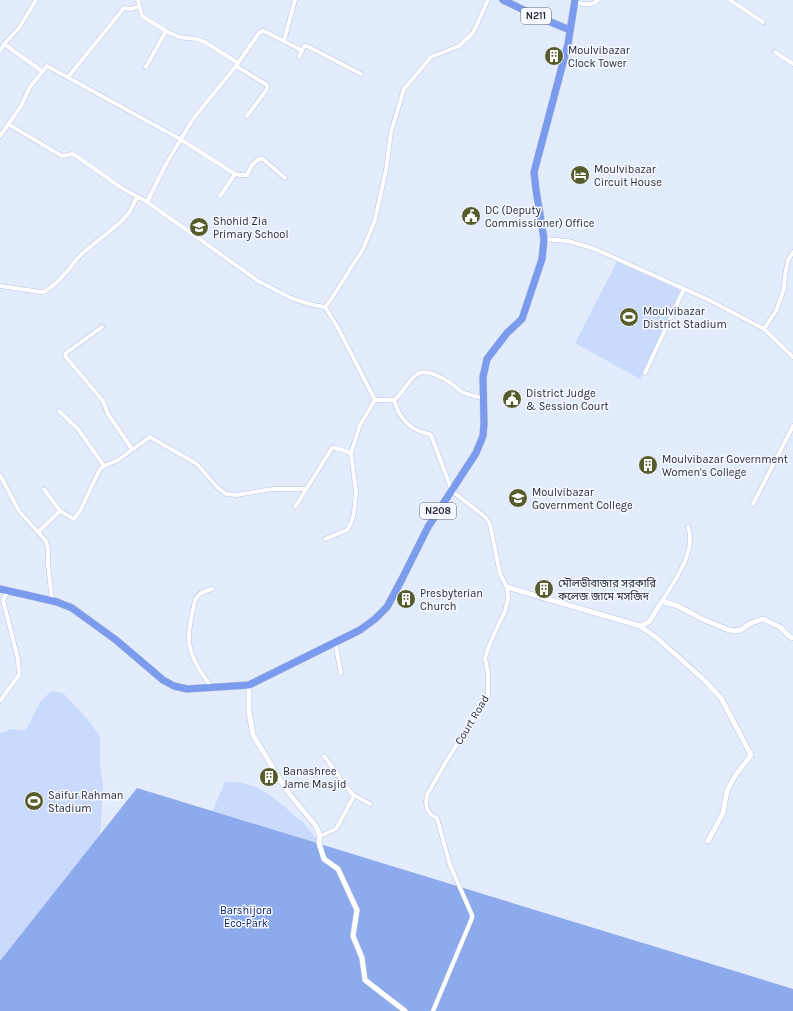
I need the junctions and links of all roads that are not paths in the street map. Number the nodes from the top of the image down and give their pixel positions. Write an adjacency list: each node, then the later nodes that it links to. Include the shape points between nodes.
1 (36, 0): 14 (street, via 19,28)
2 (138, 0): 9 (street)
3 (295, 0): 13 (street)
4 (488, 0): 38 (street, via 473,33 459,46 431,57 404,89 390,132 386,170 374,220 363,249)
5 (503, 0): 11 (highway, N211)
6 (598, 0): 8 (street, via 589,5)
7 (730, 0): 10 (street)
8 (574, 1): 11 (highway, N208)
9 (139, 6): 12 (street, via 142,16); 24 (street, via 132,9 124,8)
10 (763, 22)
11 (570, 30): 34 (highway, N208, via 534,172)
12 (166, 31): 20 (street, via 179,37 205,42); 21 (street)
13 (284, 41): 15 (street); 20 (street, via 262,31)
14 (4, 44): 16 (street); 22 (street)
15 (301, 50): 18 (street); 23 (street, via 304,46 309,47)
16 (0, 51)
17 (775, 52): 19 (street)
18 (299, 57)
19 (793, 64)
20 (237, 65): 25 (street, via 268,87); 28 (street, via 193,118)
21 (146, 67)
22 (42, 71): 24 (street, via 48,66); 26 (street)
23 (360, 74)
24 (68, 77): 28 (street)
25 (247, 116)
26 (8, 124): 27 (street); 32 (street, via 62,156 75,155)
27 (0, 136)
28 (180, 139): 29 (street); 33 (street)
29 (235, 174): 30 (street, via 247,175 252,165 263,159); 31 (street)
30 (285, 178)
31 (220, 196)
32 (137, 197): 33 (street); 36 (street, via 125,217 86,249 66,273 46,291)
33 (147, 202): 38 (street, via 258,282 291,298)
34 (544, 239): 37 (street, via 568,241 595,249); 43 (highway, N208, via 542,259 522,319 507,333 487,359)
35 (793, 252): 40 (street, via 788,260 784,289 776,311)
36 (0, 286)
37 (684, 289): 40 (street); 42 (street)
38 (325, 307): 44 (street)
39 (102, 327): 48 (street, via 65,356 103,401 108,414)
40 (764, 329): 41 (street)
41 (793, 357)
42 (645, 373)
43 (482, 398): 45 (street, via 466,394 447,381 423,371 410,381); 54 (highway, N208, via 483,436 476,453)
44 (375, 400): 45 (street); 49 (street, via 360,425)
45 (394, 400): 54 (street, via 404,421 417,430 431,435)
46 (59, 411): 50 (street, via 78,429)
47 (793, 426): 55 (street)
48 (132, 449): 50 (street, via 118,460); 53 (street, via 150,437 154,438 198,464 226,494 236,495 272,489)
49 (351, 453): 53 (street, via 332,448); 60 (street, via 356,492 354,513 347,530)
50 (104, 466): 57 (street, via 100,469 74,519)
51 (0, 475): 59 (street, via 19,511)
52 (44, 489): 57 (street)
53 (306, 489): 56 (street)
54 (452, 491): 61 (street, Court Road, via 490,524 500,574); 69 (highway, N208, via 428,527 387,607 360,630)
55 (753, 504)
56 (295, 507)
57 (60, 511): 59 (street)
58 (688, 527): 66 (street, via 690,547 681,570)
59 (38, 532): 65 (street, via 46,541 48,548)
60 (325, 539)
61 (507, 587): 67 (street); 80 (street, Court Road, via 505,611 486,658 488,696 427,795 427,809 437,818 450,865 472,915)
62 (0, 589): 64 (highway, N208)
63 (212, 589): 72 (street, via 203,591 195,600 188,639 203,676)
64 (8, 591): 65 (highway, N208); 73 (street, via 3,600 18,659 19,675)
65 (52, 601): 72 (highway, N208, via 72,608 174,686 187,689)
66 (662, 601): 67 (street, via 649,622); 68 (street, via 729,630 741,630 763,619 780,627)
67 (640, 626): 78 (street, via 663,643 721,698 751,755 727,791 723,813)
68 (793, 638)
69 (335, 642): 70 (street); 71 (highway, N208)
70 (341, 673)
71 (249, 685): 72 (highway, N208); 77 (street, via 249,712 253,735 287,790 316,826)
72 (212, 688)
73 (0, 701)
74 (324, 756): 75 (street)
75 (354, 796): 76 (street); 77 (street, via 336,829)
76 (370, 804)
77 (320, 836): 79 (street, via 319,844 324,859 338,869 357,910 353,936 362,958 365,980)
78 (708, 841)
79 (405, 1011)
80 (433, 1011)

